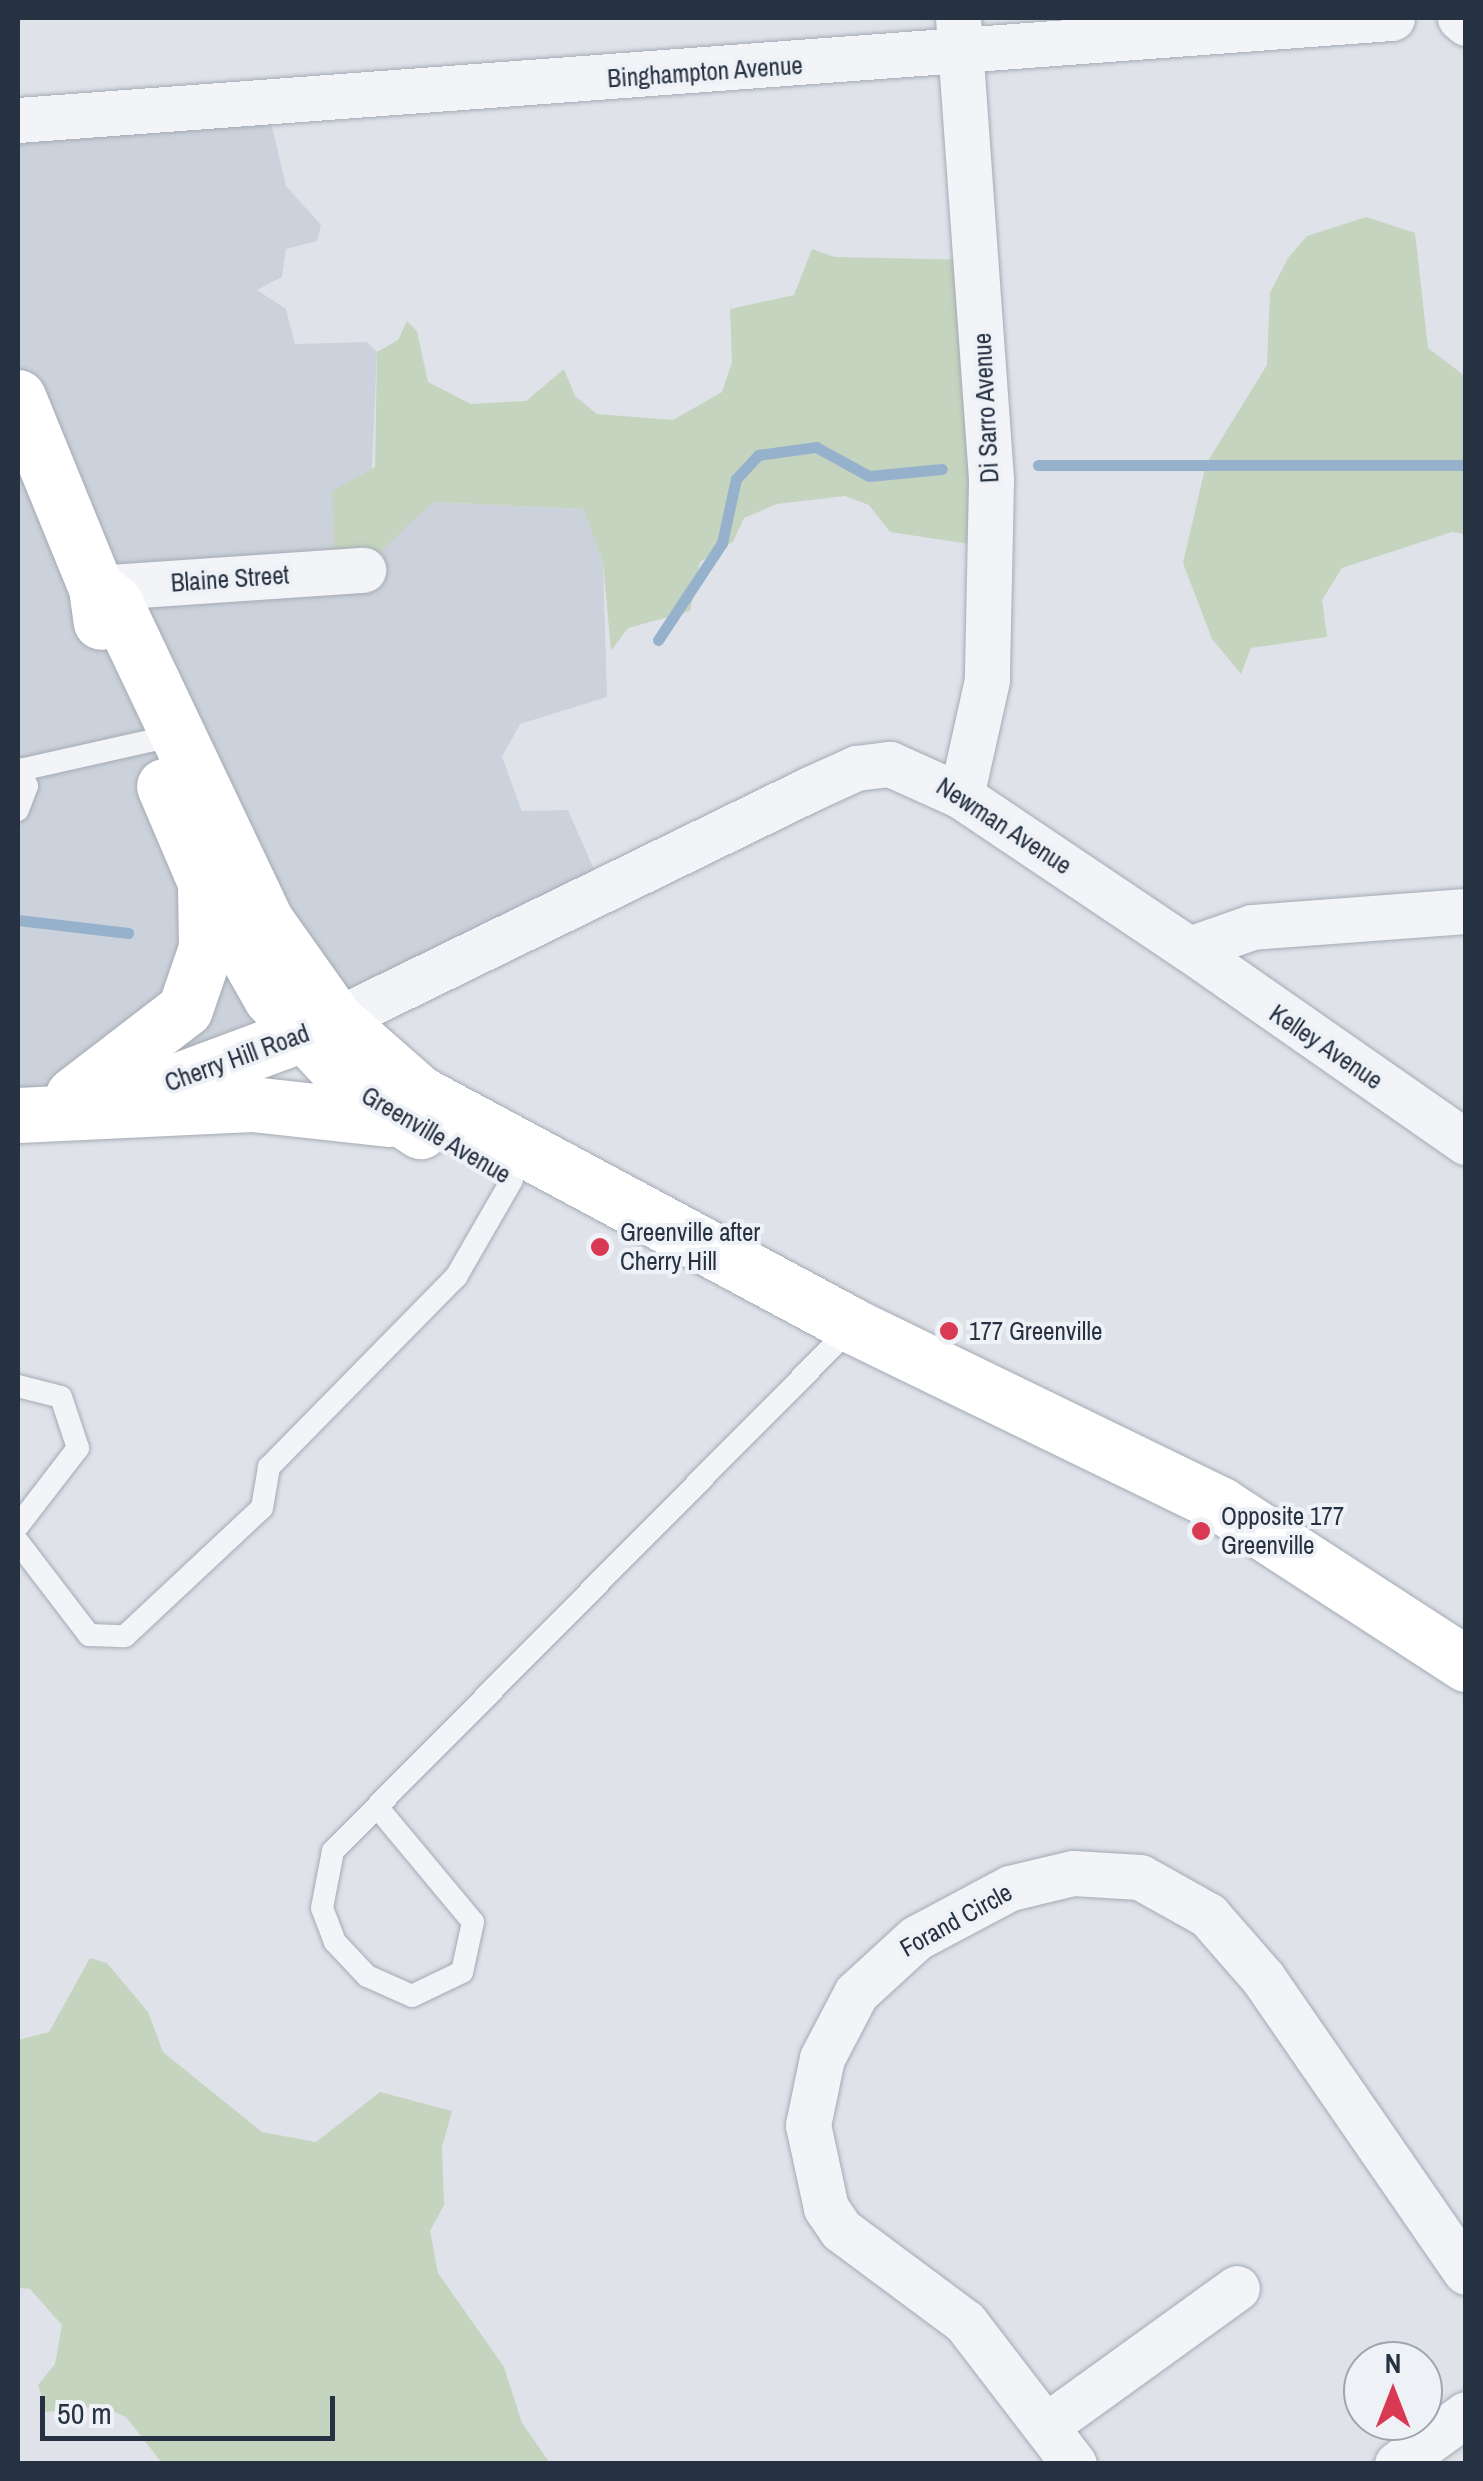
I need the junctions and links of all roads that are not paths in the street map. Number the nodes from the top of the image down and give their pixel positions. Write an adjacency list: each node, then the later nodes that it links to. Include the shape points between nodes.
1 (1392, 18): 2 (street, Binghampton Avenue)
2 (959, 36): 3 (street, Binghampton Avenue); 9 (street, Di Sarro Avenue, via 990,481 987,680)
3 (18, 120)
4 (18, 397): 6 (main road, Greenville Avenue)
5 (363, 570): 6 (street, Blaine Street)
6 (96, 588): 7 (main road, Greenville Avenue, via 96,608)
7 (163, 739): 8 (lane, via 55,756); 11 (main road, Greenville Avenue); 14 (main road, Greenville Avenue)
8 (19, 769): 10 (lane, via 27,786)
9 (961, 796): 13 (street, Newman Avenue); 14 (street, Newman Avenue, via 890,764 856,768)
10 (18, 810)
11 (204, 882): 14 (main road, Greenville Avenue); 15 (main road, via 206,948 184,1009)
12 (1466, 912): 13 (street, via 1252,927)
13 (1189, 949): 19 (street, Kelley Avenue)
14 (318, 1028): 15 (main road, Cherry Hill Road, via 167,1087); 18 (main road, Greenville Avenue); 21 (main road, Greenville Avenue, via 478,1130)
15 (73, 1095): 16 (main road, Cherry Hill Road)
16 (18, 1099)
17 (18, 1115): 18 (main road, via 291,1104)
18 (407, 1124): 20 (main road, Greenville Avenue)
19 (1466, 1142)
20 (512, 1180): 21 (main road, Greenville Avenue); 24 (lane, via 456,1277 269,1467 262,1508 125,1636 89,1635)
21 (839, 1316): 25 (main road, Greenville Avenue, via 1221,1505); 26 (lane)
22 (18, 1386): 23 (lane, via 61,1396 78,1448)
23 (18, 1526)
24 (18, 1542)
25 (1466, 1664)
26 (378, 1808): 26 (lane, via 333,1851 322,1908 336,1942 367,1976 412,1996 462,1972 473,1922)
27 (1466, 2272): 30 (street, Forand Circle, via 1264,1978 1208,1916 1140,1878 1073,1873 1010,1888 916,1938 856,1993 822,2058 808,2125 826,2208 841,2230 964,2322)
28 (1238, 2288): 30 (street)
29 (1466, 2414): 32 (street)
30 (1047, 2425): 31 (street, Forand Circle)
31 (1074, 2464)
32 (1398, 2464)

